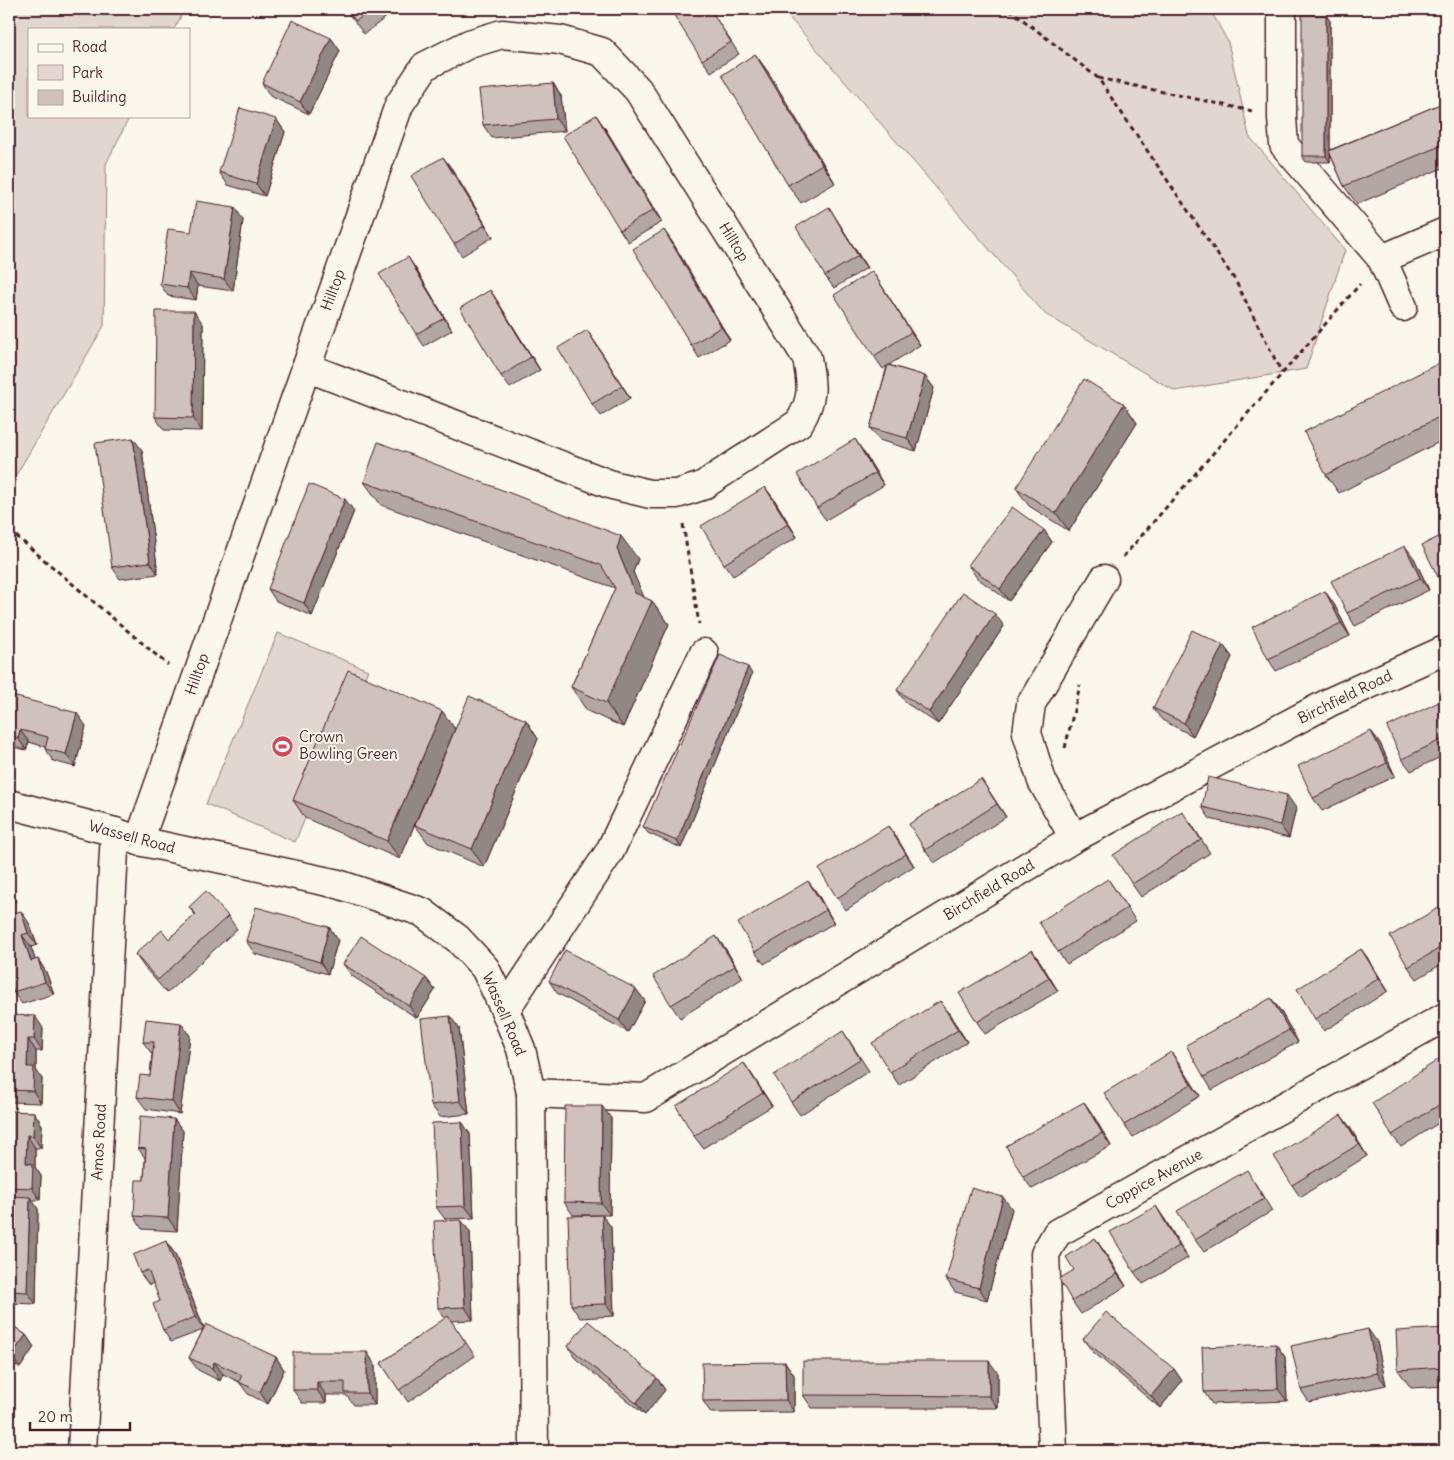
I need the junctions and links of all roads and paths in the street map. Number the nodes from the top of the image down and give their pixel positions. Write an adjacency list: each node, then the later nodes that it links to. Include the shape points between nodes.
1 (15, 9): 4 (path)
2 (1009, 9): 5 (path)
3 (1282, 9): 6 (street)
4 (9, 47)
5 (1098, 78): 6 (path); 11 (path, via 1235,280)
6 (1282, 118): 8 (street, via 1284,146)
7 (1445, 232): 8 (street)
8 (1382, 259): 9 (street); 11 (path)
9 (1403, 307)
10 (306, 367): 12 (street, Hilltop, via 612,485 650,494); 12 (street, Hilltop, via 399,105 425,66 469,44 502,34 560,40 602,52 638,90 807,358 812,383 808,408 799,422 702,486); 18 (street, Hilltop)
11 (1282, 373): 14 (path)
12 (677, 494): 16 (path)
13 (9, 530): 18 (path)
14 (1104, 579): 22 (street, via 1031,704 1027,733 1042,781)
15 (1445, 650): 22 (street, Birchfield Road, via 1332,701)
16 (704, 653): 23 (street, via 610,850)
17 (1082, 676): 19 (path)
18 (193, 687): 21 (street, Hilltop)
19 (1064, 753)
20 (9, 804): 21 (street, Wassell Road)
21 (127, 836): 23 (street, Wassell Road, via 338,884 422,912 458,939 485,968); 26 (street, Amos Road)
22 (1074, 838): 25 (street, Birchfield Road, via 646,1098)
23 (505, 1010): 25 (street, Wassell Road, via 521,1049)
24 (1445, 1017): 28 (street, Coppice Avenue, via 1057,1233 1045,1254)
25 (531, 1093): 27 (street, Wassell Road)
26 (82, 1451)
27 (534, 1451)
28 (1053, 1451)

